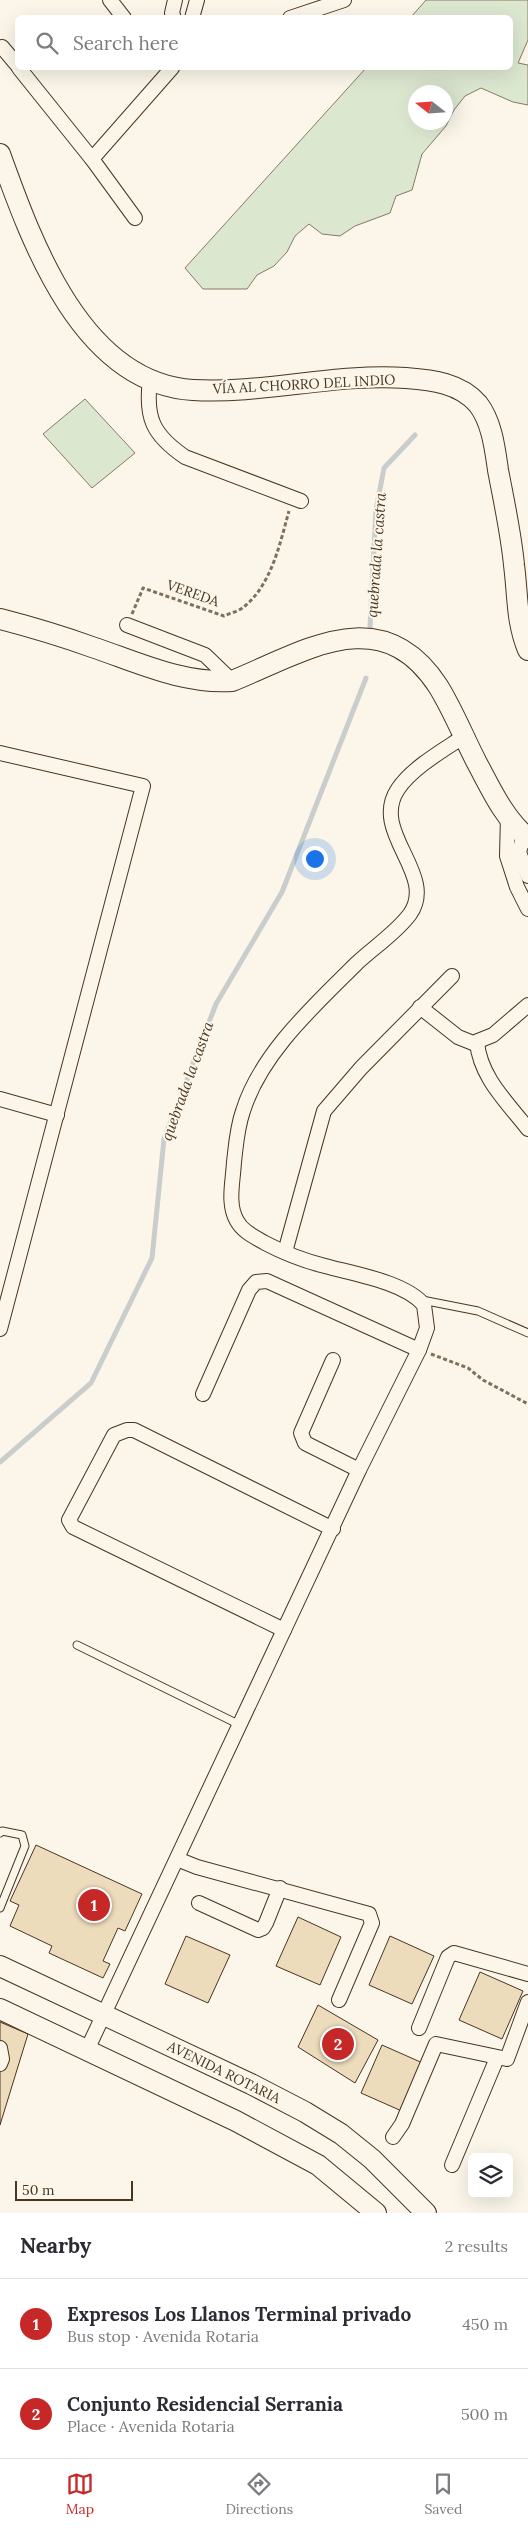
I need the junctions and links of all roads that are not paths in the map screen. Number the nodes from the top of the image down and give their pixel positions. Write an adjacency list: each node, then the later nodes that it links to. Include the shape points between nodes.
1 (110, 0): 5 (street)
2 (175, 0): 6 (street)
3 (197, 0): 7 (street)
4 (344, 0): 8 (street)
5 (122, 15)
6 (173, 15)
7 (193, 15)
8 (299, 15)
9 (2, 48): 10 (street)
10 (15, 63)
11 (20, 70): 14 (street)
12 (168, 70): 14 (street)
13 (0, 154): 16 (street, VÍA AL CHORRO DEL INDIO, via 41,253 80,322 113,359)
14 (92, 159): 15 (street)
15 (135, 218)
16 (150, 380): 17 (street, via 149,416 169,446 193,460); 20 (street, VÍA AL CHORRO DEL INDIO, via 194,390 400,378 430,380 456,387 469,395 480,406 493,440 514,564 520,629)
17 (297, 500)
18 (0, 619): 21 (street, via 36,628 170,674 194,680)
19 (127, 625): 21 (street, via 205,655)
20 (528, 650)
21 (232, 681): 22 (street, via 339,639 368,637 396,646 416,661 437,685)
22 (463, 737): 24 (street); 35 (street, via 428,761 398,790 391,809 392,827 416,886 416,899 410,913 278,1047 258,1076 243,1110 231,1196 233,1212 246,1232)
23 (0, 753): 33 (street, via 143,786)
24 (508, 815): 25 (street); 27 (street, via 507,856)
25 (526, 837): 26 (street, via 519,852)
26 (528, 876)
27 (528, 909)
28 (452, 976): 30 (street)
29 (528, 1005): 31 (street, via 493,1035)
30 (420, 1007): 31 (street, via 463,1041); 35 (street, via 324,1111)
31 (478, 1042): 34 (street, via 479,1057 486,1074)
32 (0, 1099): 33 (street)
33 (57, 1115): 37 (street)
34 (528, 1129)
35 (285, 1252): 36 (street, via 393,1286)
36 (419, 1300): 38 (lane, via 478,1311); 39 (street, via 424,1305 428,1320)
37 (0, 1329)
38 (528, 1333)
39 (419, 1350): 41 (street, via 267,1281 256,1282 249,1290); 42 (street)
40 (332, 1360): 42 (street, via 301,1434 302,1439)
41 (203, 1394)
42 (359, 1470): 43 (street)
43 (333, 1529): 44 (street); 44 (street, via 134,1430 114,1435 69,1520 73,1527)
44 (284, 1630): 46 (street)
45 (77, 1645): 46 (lane)
46 (240, 1725): 48 (street)
47 (0, 1833): 51 (lane, via 22,1835 24,1846)
48 (177, 1859): 49 (street); 57 (street)
49 (280, 1888): 50 (street, via 266,1923 258,1930); 54 (street, via 369,1914 372,1918)
50 (199, 1903)
51 (0, 1908)
52 (0, 1966): 57 (street, AVENIDA ROTARIA)
53 (528, 1974): 58 (street, via 454,1952 448,1957)
54 (339, 2000)
55 (528, 2002): 61 (street, via 509,2056 507,2059)
56 (0, 2009): 60 (street)
57 (103, 2015): 60 (street); 66 (street, AVENIDA ROTARIA, via 306,2112 372,2159)
58 (419, 2028)
59 (0, 2048): 62 (street)
60 (87, 2050): 65 (street, via 236,2121 318,2166)
61 (497, 2058): 63 (street, via 436,2044 402,2124); 64 (street)
62 (0, 2064)
63 (393, 2137)
64 (452, 2165)
65 (376, 2213)
66 (426, 2213)

